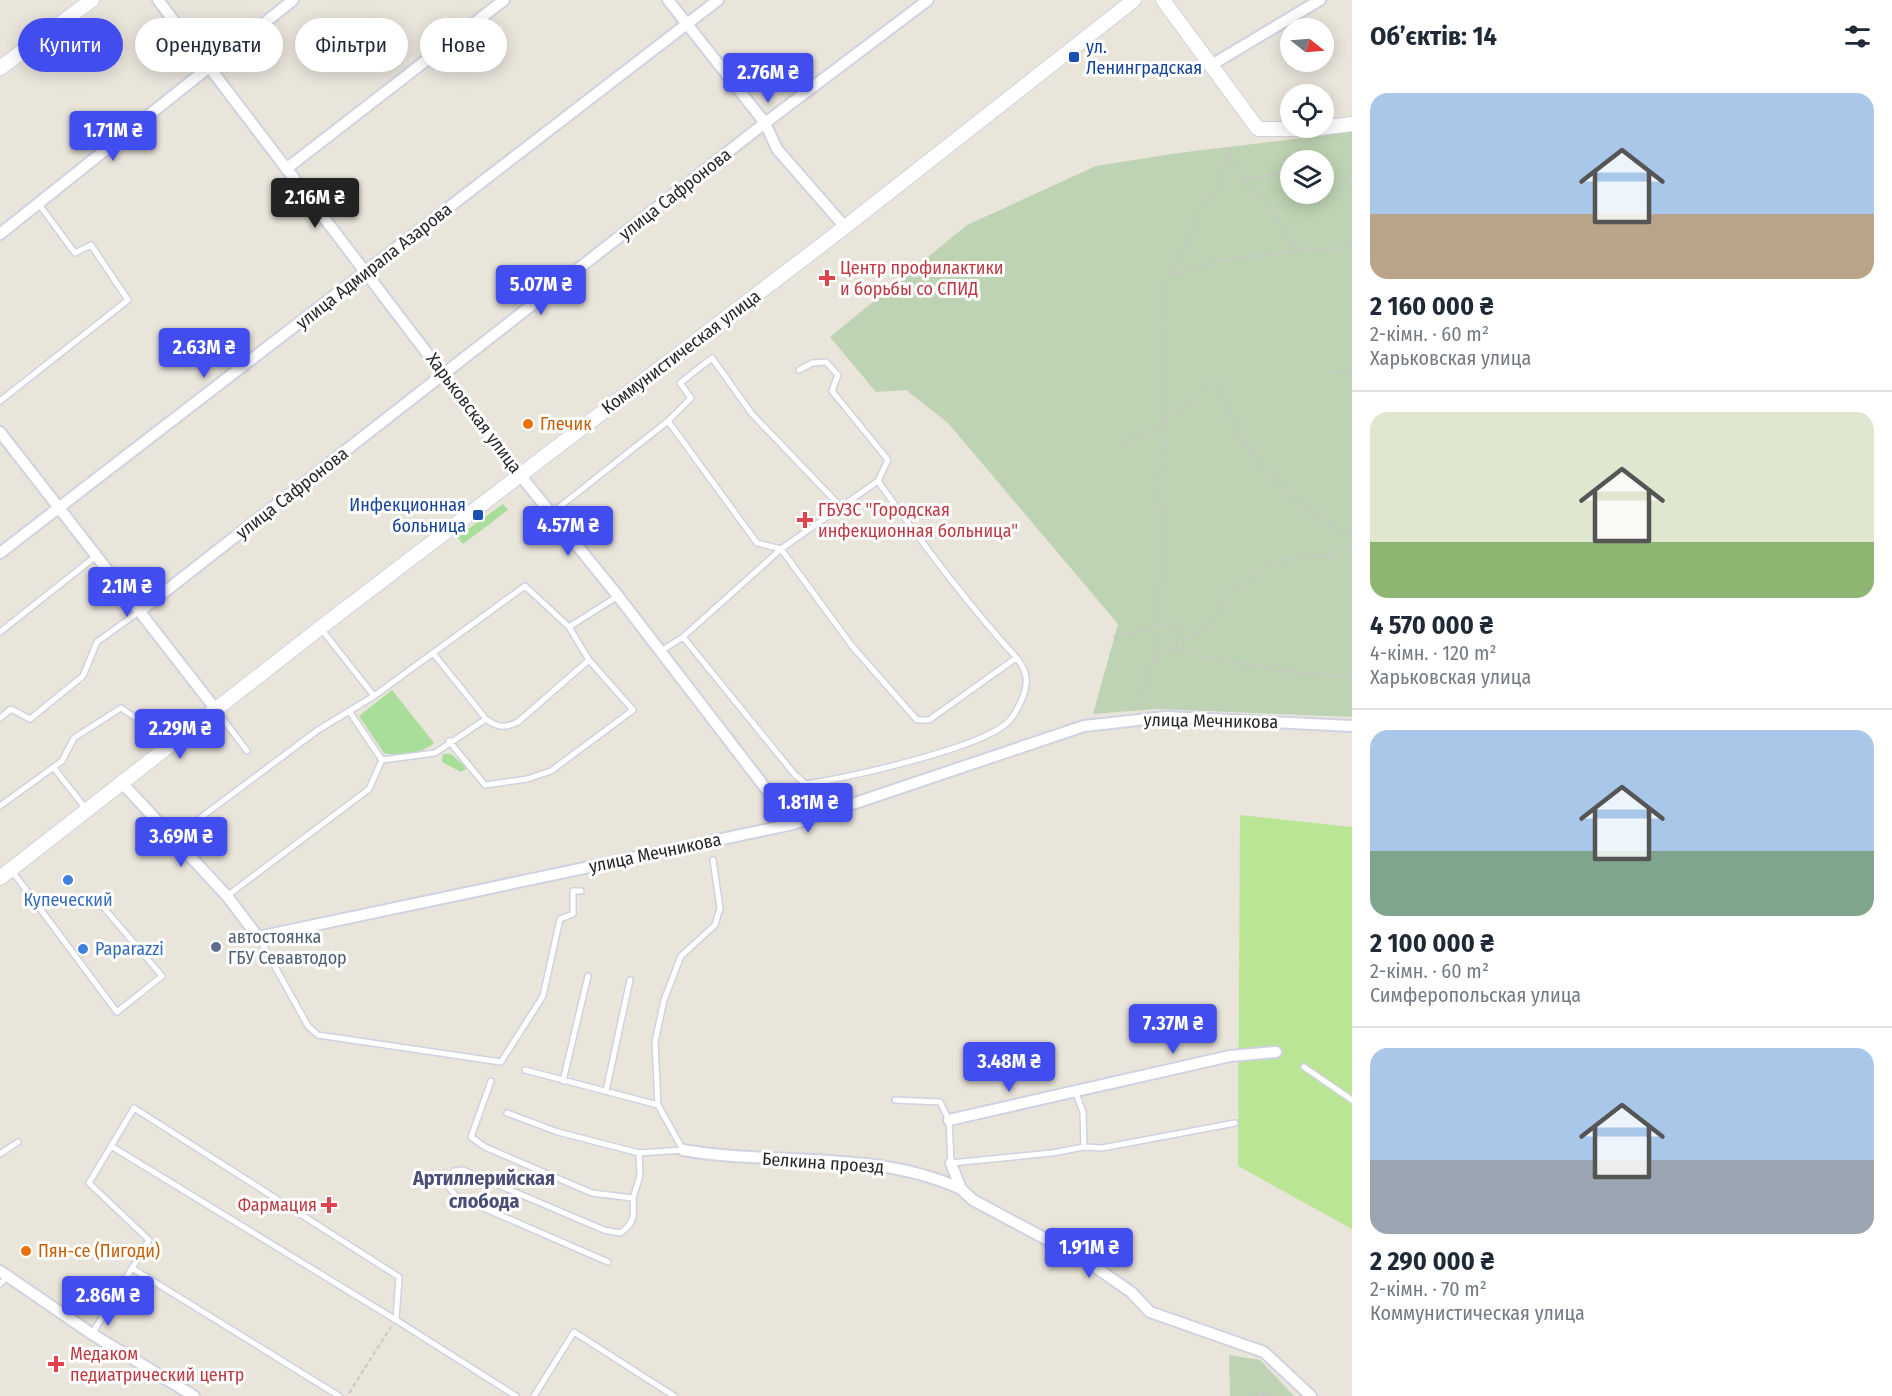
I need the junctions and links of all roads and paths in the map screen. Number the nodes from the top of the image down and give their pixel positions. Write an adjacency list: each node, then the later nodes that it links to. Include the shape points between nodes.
1 (92, 0): 15 (street)
2 (158, 0): 11 (street, Харьковская улица)
3 (293, 0): 12 (street)
4 (504, 0): 22 (street)
5 (669, 0): 13 (street)
6 (718, 0): 13 (street, улица Адмирала Азарова)
7 (928, 0): 18 (street, улица Сафронова)
8 (1134, 0): 28 (street, Коммунистическая улица)
9 (1163, 0): 14 (street)
10 (1320, 0): 14 (street)
11 (171, 18)
12 (270, 18)
13 (687, 24): 18 (street); 32 (street, улица Адмирала Азарова)
14 (1213, 64): 19 (street, via 1258,129)
15 (0, 68)
16 (201, 72): 27 (street)
17 (211, 72): 22 (street, Харьковская улица)
18 (765, 123): 28 (street, via 777,149); 36 (street, улица Сафронова)
19 (1352, 124)
20 (1230, 147): 21 (path)
21 (1230, 157): 25 (path); 33 (path)
22 (286, 169): 32 (street, Харьковская улица)
23 (1280, 173): 25 (path)
24 (1334, 178): 26 (path)
25 (1241, 180): 31 (path, via 1264,199 1285,238)
26 (1352, 185)
27 (38, 203): 29 (street); 38 (lane, via 75,253 91,245 128,300)
28 (845, 227): 43 (street, Коммунистическая улица)
29 (0, 234)
30 (1352, 247): 31 (path)
31 (1300, 251): 33 (path, via 1221,260)
32 (366, 272): 36 (street, Харьковская улица); 46 (street, улица Адмирала Азарова)
33 (1170, 276): 40 (path, via 1161,295 1167,405)
34 (799, 370): 44 (lane, via 812,363 826,362 838,375 832,391 888,460)
35 (1334, 372): 37 (path)
36 (444, 373): 43 (street, Харьковская улица); 54 (street, улица Сафронова)
37 (1352, 374)
38 (0, 401)
39 (668, 422): 45 (lane, via 691,398 680,383 712,358 752,414); 47 (lane); 50 (lane, via 757,543)
40 (1160, 424): 42 (path); 48 (path, via 1218,379 1236,430 1269,471 1317,518); 55 (path, via 1166,447 1157,482 1162,572)
41 (0, 432): 46 (street)
42 (1118, 447)
43 (520, 475): 47 (street, Харьковская улица); 57 (street, Коммунистическая улица)
44 (878, 481): 45 (lane); 64 (lane, via 945,575)
45 (840, 507): 50 (lane)
46 (59, 508): 51 (street, улица Адмирала Азарова); 52 (street)
47 (551, 514): 53 (street, Харьковская улица)
48 (1352, 536)
49 (1352, 546): 61 (path, via 1329,557 1307,555 1272,564 1233,589 1220,603 1214,619)
50 (781, 549): 59 (lane); 64 (lane, via 852,646 917,720 929,720)
51 (0, 553)
52 (96, 556): 54 (street); 58 (lane)
53 (618, 596): 56 (lane); 62 (street, Харьковская улица)
54 (140, 611): 69 (street); 71 (lane, via 97,642 83,676 30,719 11,709)
55 (1157, 626): 60 (path); 61 (path, via 1176,624); 66 (path)
56 (569, 627): 63 (lane, via 525,586); 65 (lane)
57 (320, 628): 68 (lane); 69 (street, Коммунистическая улица)
58 (0, 632)
59 (683, 637): 62 (lane); 64 (lane, via 795,776 806,784 957,747 990,733 1009,721 1022,698 1026,678)
60 (1113, 637)
61 (1176, 649): 66 (path); 67 (path, via 1284,671)
62 (661, 651): 83 (street, Харьковская улица)
63 (433, 653): 68 (lane); 72 (lane)
64 (1016, 658)
65 (589, 660): 72 (lane, via 518,722 506,728); 75 (lane, via 633,710 551,771 485,785)
66 (1155, 660): 73 (path)
67 (1352, 677)
68 (374, 696): 70 (lane)
69 (217, 711): 76 (street, Коммунистическая улица); 77 (lane)
70 (349, 711): 78 (lane); 84 (lane)
71 (0, 718)
72 (486, 719): 75 (lane)
73 (1137, 720): 74 (street, улица Мечникова, via 1166,717); 83 (street, улица Мечникова, via 1084,726)
74 (1352, 726)
75 (449, 741): 78 (lane, via 435,753)
76 (175, 744): 79 (lane, via 121,708 74,738); 80 (street, Коммунистическая улица)
77 (247, 751)
78 (382, 760): 88 (lane, via 369,789)
79 (54, 768): 81 (lane); 82 (lane)
80 (123, 784): 82 (street, Коммунистическая улица); 84 (street)
81 (0, 806)
82 (88, 811): 86 (street, Коммунистическая улица)
83 (793, 824): 90 (street, улица Мечникова)
84 (172, 839): 88 (street)
85 (713, 860): 102 (lane, via 720,908 715,925 681,956 664,1000 655,1042)
86 (6, 874): 89 (lane, via 117,1012 162,976)
87 (581, 891): 90 (lane, via 573,891 573,914 560,919 543,996 501,1062 318,1035 308,1026)
88 (227, 896): 90 (street)
89 (99, 902)
90 (258, 936)
91 (588, 976): 96 (lane)
92 (630, 980): 98 (lane)
93 (1276, 1052): 99 (street, via 1230,1056)
94 (1304, 1067): 101 (lane)
95 (525, 1070): 96 (lane)
96 (563, 1080): 98 (lane)
97 (491, 1081): 114 (lane, via 471,1137 485,1148 592,1192)
98 (606, 1091): 102 (lane)
99 (1075, 1091): 104 (street); 108 (lane, via 1083,1112)
100 (895, 1100): 104 (lane, via 940,1102)
101 (1352, 1100)
102 (658, 1105): 109 (lane)
103 (507, 1113): 110 (lane, via 558,1132)
104 (949, 1120): 112 (lane)
105 (1234, 1123): 108 (lane, via 1102,1148)
106 (18, 1142): 111 (lane)
107 (111, 1146): 116 (lane, via 89,1183 149,1240); 118 (lane); 118 (lane, via 134,1108 399,1277)
108 (1084, 1147): 112 (lane)
109 (683, 1150): 110 (lane); 113 (street, Белкина проезд, via 724,1157 894,1167 933,1176)
110 (639, 1153): 114 (lane, via 640,1176)
111 (0, 1154)
112 (951, 1162): 113 (street)
113 (961, 1188): 128 (street, Белкина проезд, via 973,1200 1113,1278 1150,1312 1264,1352)
114 (633, 1198): 115 (lane, via 634,1216 620,1233 604,1230 463,1170 454,1171 449,1179 448,1186 456,1196)
115 (608, 1262)
116 (132, 1268): 119 (lane); 121 (lane)
117 (2, 1277): 119 (street)
118 (396, 1320): 122 (path); 123 (lane)
119 (92, 1334): 120 (street)
120 (194, 1396)
121 (339, 1396)
122 (347, 1396)
123 (516, 1396)
124 (534, 1396): 125 (lane, via 574,1332)
125 (674, 1396)
126 (1254, 1396): 127 (path, via 1268,1392)
127 (1271, 1396)
128 (1311, 1396)

